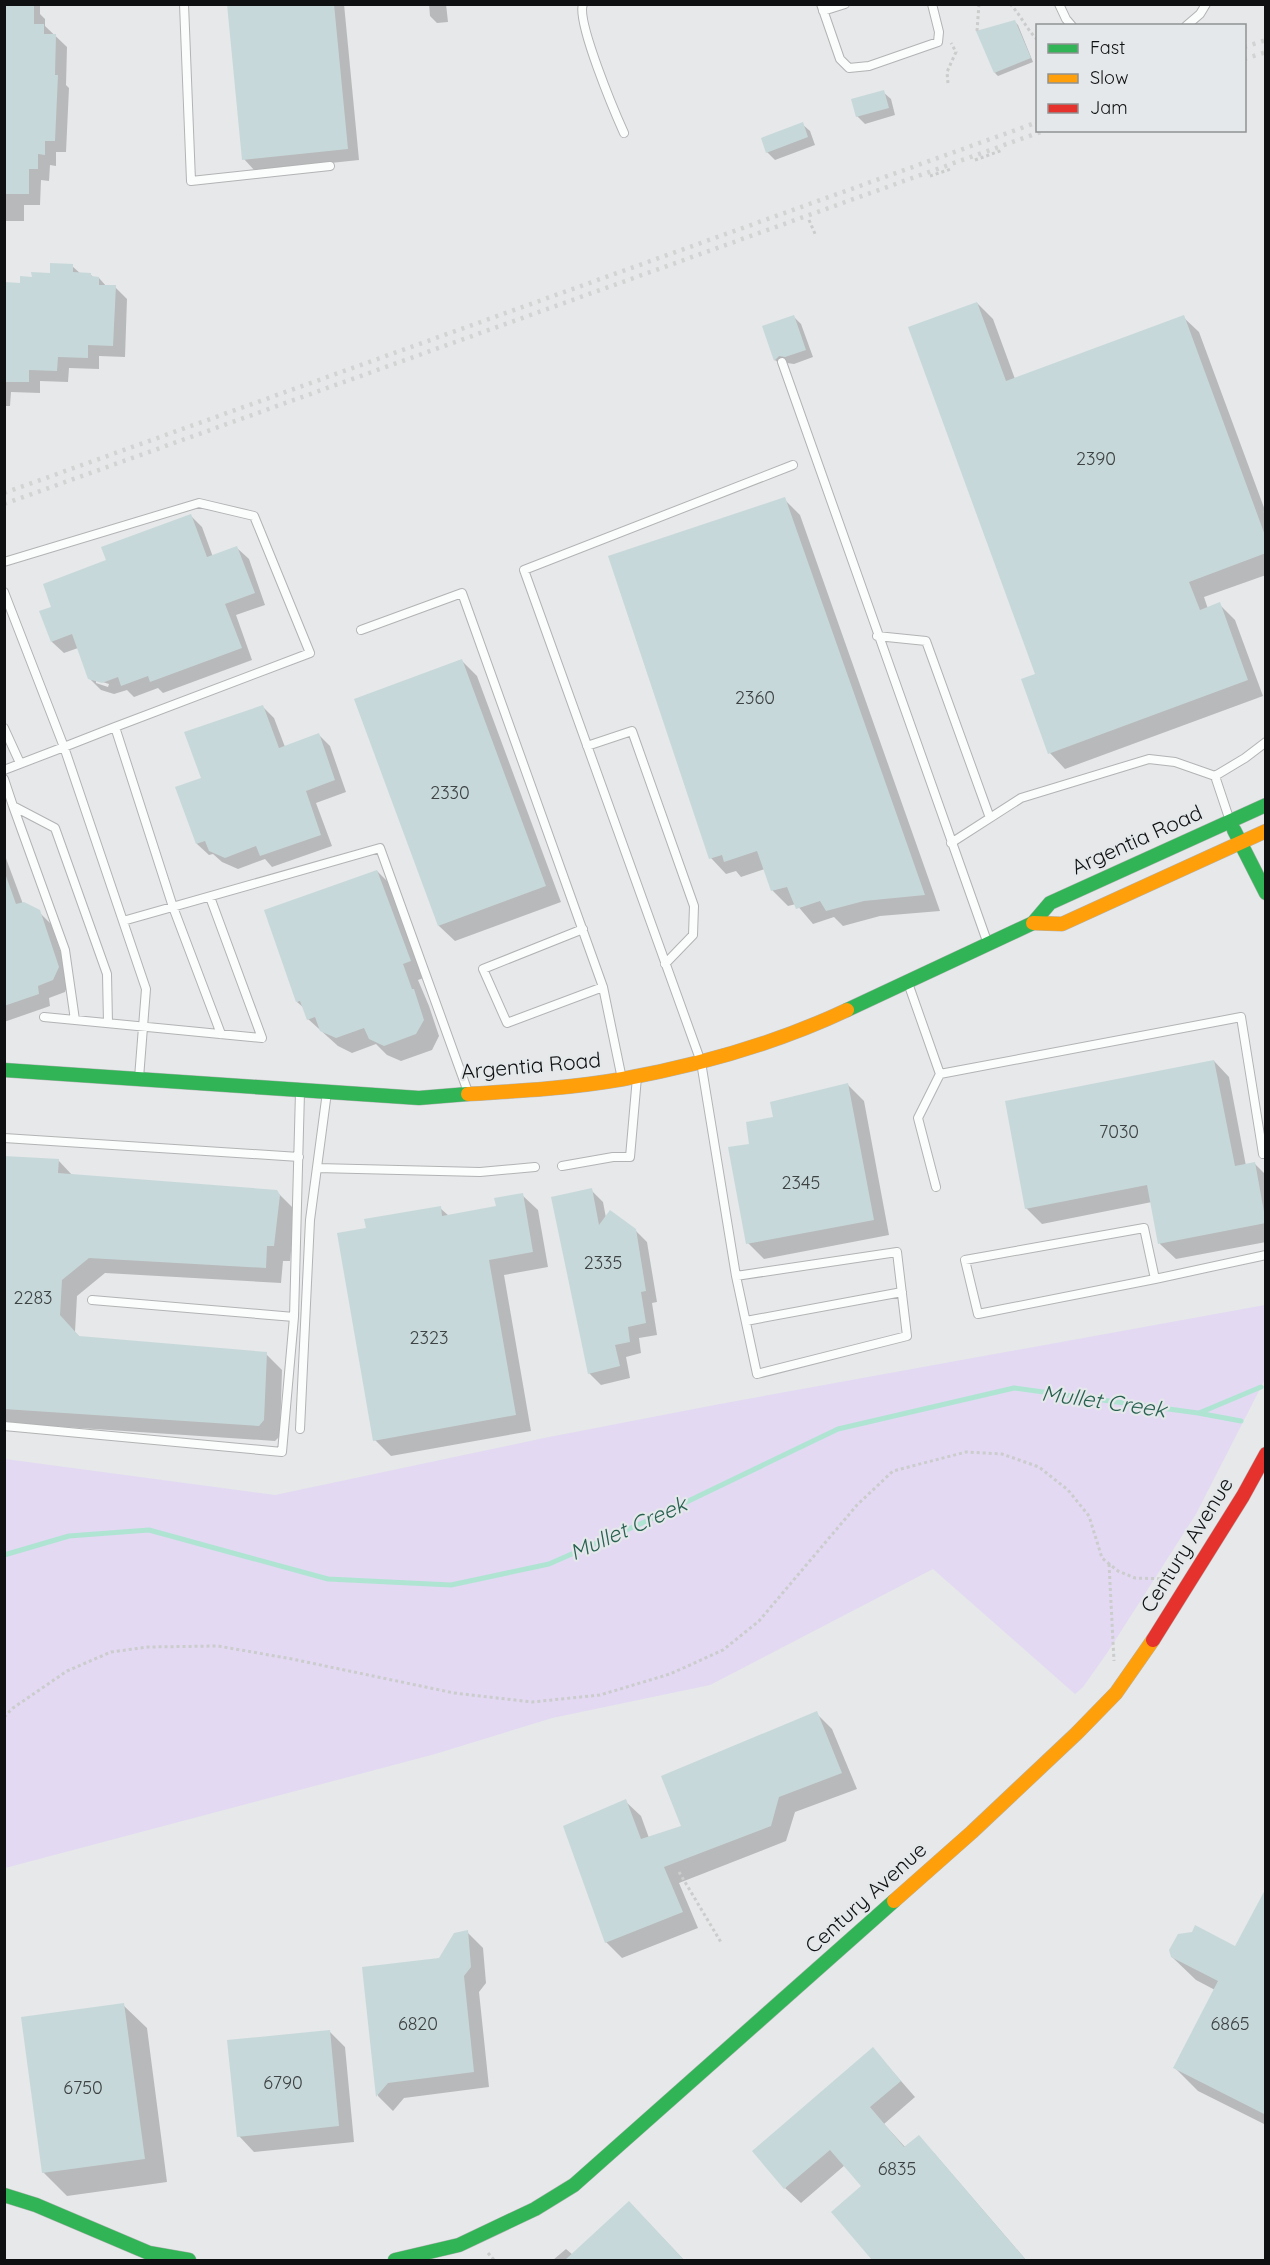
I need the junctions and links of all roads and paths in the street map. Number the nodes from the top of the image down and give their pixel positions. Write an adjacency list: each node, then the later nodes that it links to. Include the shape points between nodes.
1 (184, 4): 19 (lane, via 191,180)
2 (583, 4): 16 (lane, via 584,22 605,90)
3 (845, 4): 9 (lane)
4 (932, 4): 13 (lane)
5 (979, 4): 12 (path)
6 (1010, 4): 14 (path)
7 (1059, 4): 10 (lane)
8 (1206, 4): 11 (lane)
9 (822, 8): 13 (lane, via 840,59 849,68 869,66 938,42)
10 (1070, 24)
11 (1188, 24)
12 (977, 31)
13 (939, 32): 15 (path, via 956,52 947,72)
14 (1036, 38)
15 (948, 83)
16 (624, 133)
17 (1003, 150): 18 (path)
18 (975, 160)
19 (330, 166)
20 (951, 169): 21 (path)
21 (930, 176)
22 (809, 220): 23 (path)
23 (816, 236)
24 (782, 362): 29 (lane)
25 (793, 465): 33 (lane, via 524,570)
26 (4, 562): 30 (lane, via 199,503 255,516 310,653)
27 (4, 592): 34 (lane)
28 (361, 630): 51 (lane, via 462,593)
29 (877, 636): 41 (lane, via 926,641); 45 (lane)
30 (115, 727): 34 (lane); 48 (lane)
31 (4, 728): 35 (lane)
32 (1266, 742): 37 (lane)
33 (587, 746): 53 (lane); 53 (lane, via 632,730 694,906 693,935)
34 (64, 747): 35 (lane); 49 (lane)
35 (20, 763): 36 (lane)
36 (4, 770)
37 (1215, 776): 41 (lane, via 1175,762 1149,759 1021,798); 42 (lane)
38 (4, 779): 40 (lane)
39 (1266, 805): 42 (street, Argentia Road)
40 (14, 806): 57 (lane, via 65,950); 58 (lane, via 55,828 106,974)
41 (990, 818): 45 (lane)
42 (1230, 822): 44 (street); 50 (street, Argentia Road, via 1050,903)
43 (1266, 831): 44 (street, Argentia Road)
44 (1241, 842): 46 (street); 50 (street, Argentia Road, via 1062,924)
45 (951, 843): 52 (lane)
46 (1266, 893)
47 (210, 897): 48 (lane); 60 (lane, via 262,1038); 69 (lane, via 380,848)
48 (173, 907): 49 (lane); 60 (lane)
49 (123, 921): 59 (lane, via 146,989)
50 (1033, 923): 52 (street, Argentia Road)
51 (583, 929): 55 (lane); 55 (lane, via 483,969 507,1023)
52 (988, 944): 54 (street, Argentia Road)
53 (665, 964): 61 (lane)
54 (908, 983): 61 (street, Argentia Road, via 836,1015); 63 (lane)
55 (603, 987): 66 (lane)
56 (44, 1017): 57 (lane)
57 (75, 1020): 58 (lane)
58 (108, 1023): 59 (lane)
59 (143, 1026): 60 (lane); 65 (lane)
60 (220, 1034)
61 (701, 1062): 64 (street, Argentia Road); 78 (lane)
62 (4, 1070): 65 (street, Argentia Road)
63 (940, 1074): 71 (lane, via 1241,1017); 76 (lane, via 918,1118)
64 (637, 1076): 66 (street, Argentia Road); 73 (lane, via 630,1157)
65 (139, 1079): 67 (street, Argentia Road)
66 (622, 1079): 69 (street, Argentia Road)
67 (300, 1090): 68 (street, Argentia Road); 72 (lane)
68 (327, 1091): 69 (street, Argentia Road, via 419,1098); 75 (lane)
69 (468, 1093)
70 (4, 1138): 72 (lane)
71 (1263, 1154)
72 (299, 1157): 82 (lane)
73 (562, 1166)
74 (535, 1167): 75 (lane, via 480,1172)
75 (317, 1168): 85 (lane, via 310,1220)
76 (936, 1187)
77 (1266, 1255): 79 (lane)
78 (736, 1276): 80 (lane, via 897,1252); 83 (lane)
79 (1155, 1279): 79 (lane, via 978,1314 965,1260 1144,1227)
80 (902, 1292): 83 (lane); 83 (lane, via 907,1336 757,1374)
81 (92, 1300): 82 (lane)
82 (294, 1317): 84 (lane, via 282,1452)
83 (746, 1320)
84 (4, 1426)
85 (300, 1429)
86 (1266, 1454): 88 (street, Century Avenue)
87 (1109, 1564): 88 (path, via 1135,1578); 89 (path); 90 (path, via 1102,1558 1089,1516 1068,1490 1039,1467 1002,1454 966,1452 893,1471 857,1505 759,1620 723,1650 670,1674 600,1695 532,1702 454,1693 218,1646 148,1647 111,1652 67,1671)
88 (1189, 1580): 96 (street, Century Avenue, via 1116,1693 1077,1733 604,2161 536,2210 459,2245)
89 (1114, 1664)
90 (4, 1717)
91 (679, 1872): 92 (path)
92 (723, 1944)
93 (4, 2195): 94 (street, via 36,2205)
94 (148, 2257): 95 (street)
95 (189, 2260)
96 (395, 2260)

